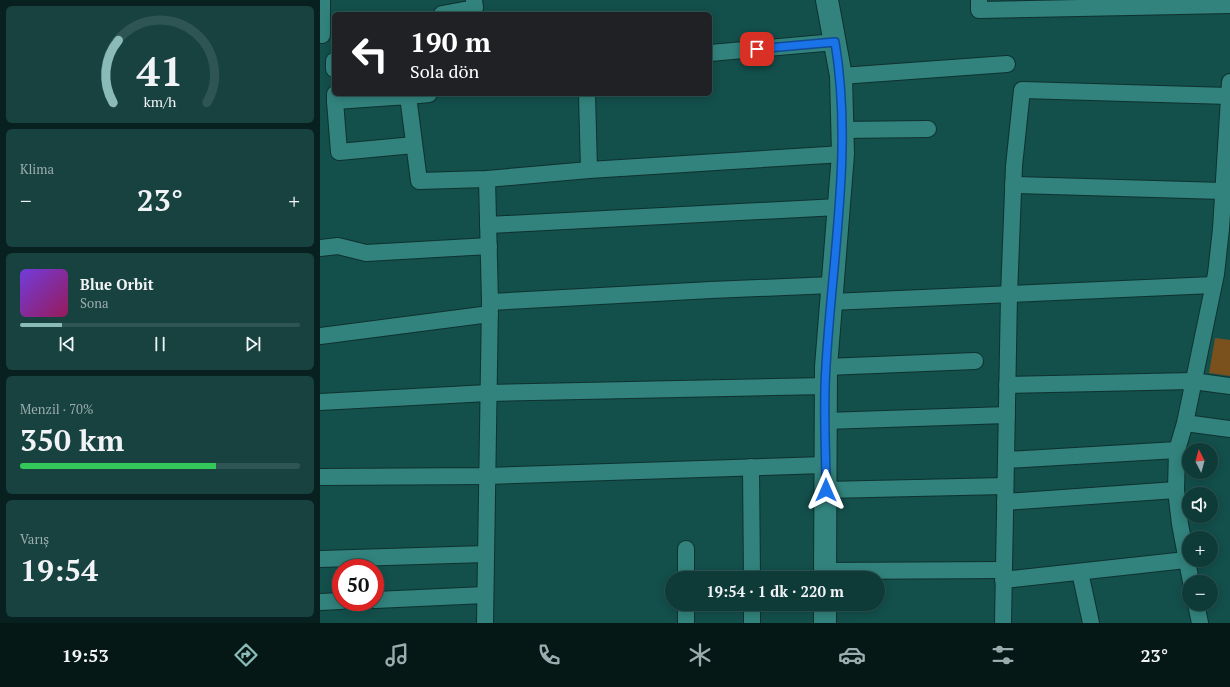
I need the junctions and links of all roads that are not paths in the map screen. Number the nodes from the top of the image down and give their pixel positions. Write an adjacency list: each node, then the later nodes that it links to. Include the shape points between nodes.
1 (322, 0): 7 (street)
2 (474, 0): 6 (street, via 475,8)
3 (827, 0): 8 (main road)
4 (979, 0): 5 (street, via 979,10)
5 (1230, 5)
6 (453, 12)
7 (325, 34)
8 (835, 42): 9 (street); 11 (main road)
9 (712, 53)
10 (1007, 64): 11 (street)
11 (840, 76): 17 (main road)
12 (1230, 86): 20 (street); 23 (street, via 1022,90)
13 (408, 96): 15 (street); 18 (street)
14 (587, 96): 21 (street)
15 (335, 97): 18 (street, via 339,152)
16 (928, 129): 17 (street)
17 (842, 130): 19 (main road)
18 (414, 145): 22 (street, via 419,181)
19 (842, 154): 21 (street); 25 (main road)
20 (1228, 161): 24 (street)
21 (589, 170): 22 (street)
22 (488, 179): 26 (street)
23 (1013, 185): 24 (street); 32 (street)
24 (1223, 190): 27 (street)
25 (838, 207): 26 (street); 31 (main road)
26 (488, 225): 28 (street)
27 (1226, 230): 30 (street)
28 (489, 246): 29 (street, via 366,253 338,246); 33 (street)
29 (320, 248)
30 (1212, 286): 32 (street); 37 (street)
31 (832, 293): 32 (street); 33 (street, via 711,290); 36 (main road)
32 (1009, 295): 38 (street)
33 (490, 308): 34 (street); 40 (street)
34 (320, 336)
35 (975, 362): 36 (street)
36 (826, 377): 40 (street); 43 (main road)
37 (1193, 381): 38 (street); 39 (street); 44 (street)
38 (1007, 385): 42 (street)
39 (1230, 386)
40 (488, 394): 41 (street); 50 (street)
41 (320, 402)
42 (1007, 415): 43 (street); 47 (street)
43 (826, 421): 48 (main road)
44 (1185, 423): 45 (street); 46 (street)
45 (1230, 428)
46 (1177, 450): 47 (street); 54 (street)
47 (1006, 460): 52 (street)
48 (826, 465): 49 (street); 53 (main road)
49 (751, 467): 50 (street); 62 (street)
50 (487, 476): 51 (street); 58 (street)
51 (320, 477)
52 (1005, 486): 53 (street); 55 (street)
53 (826, 490): 63 (main road)
54 (1176, 490): 55 (street); 56 (street)
55 (1005, 502): 66 (street)
56 (1182, 536)
57 (686, 550): 61 (street)
58 (486, 554): 59 (street); 67 (street)
59 (320, 559)
60 (1182, 560): 64 (street)
61 (686, 571)
62 (752, 571)
63 (825, 571)
64 (1080, 572): 66 (street); 80 (street)
65 (885, 575): 66 (street)
66 (1003, 575): 79 (street)
67 (485, 596): 68 (street); 75 (street)
68 (384, 600)
69 (332, 601): 70 (street)
70 (320, 602)
71 (686, 611): 76 (street)
72 (752, 611): 77 (street)
73 (825, 611): 78 (main road)
74 (1197, 611): 81 (street)
75 (485, 623)
76 (686, 623)
77 (752, 623)
78 (825, 623)
79 (1004, 623)
80 (1091, 623)
81 (1200, 623)

